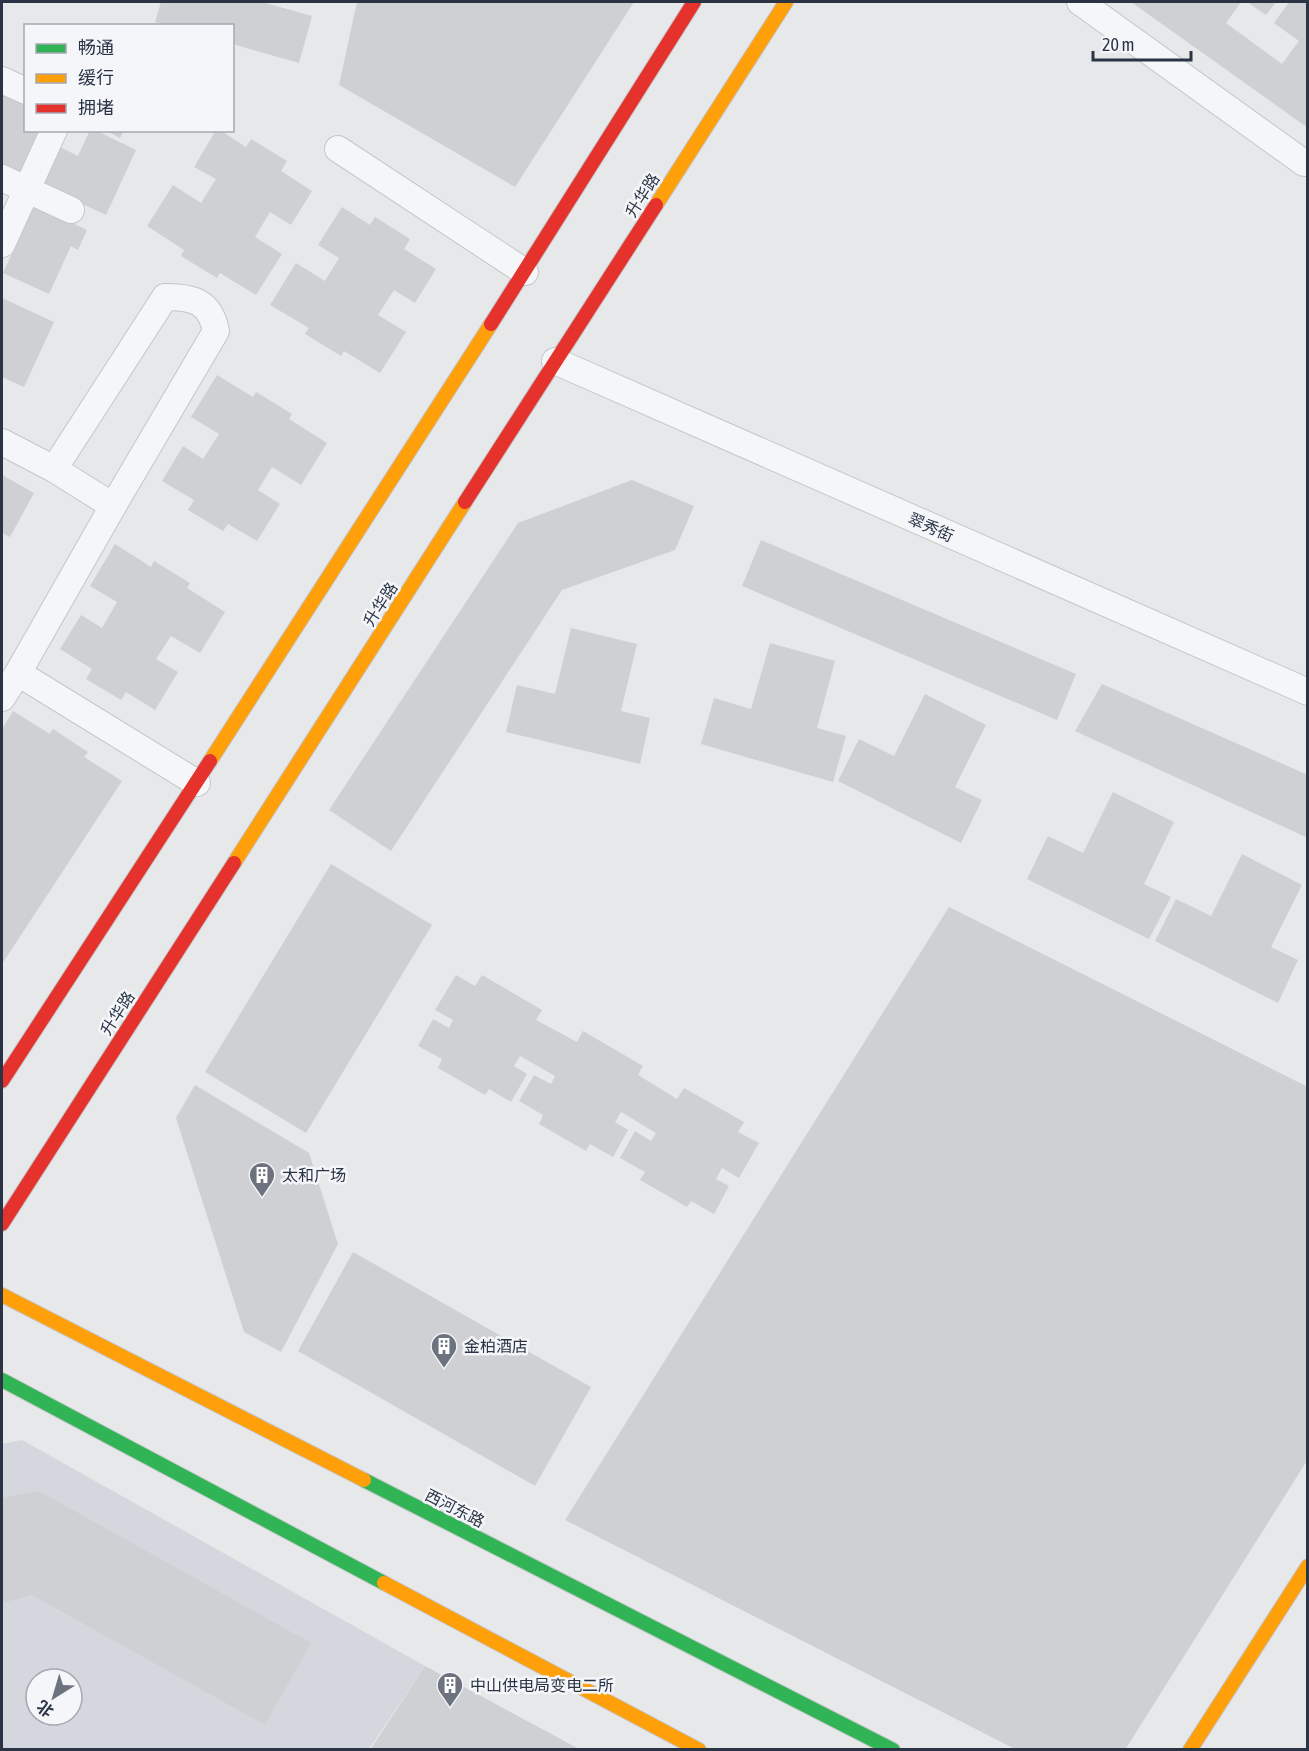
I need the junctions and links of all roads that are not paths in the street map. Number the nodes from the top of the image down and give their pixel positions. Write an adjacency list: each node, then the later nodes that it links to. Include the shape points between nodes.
1 (694, 2): 13 (main road)
2 (786, 2): 14 (main road, 升华路)
3 (1080, 2): 8 (street)
4 (2, 80): 5 (street)
5 (24, 90)
6 (53, 132): 10 (street)
7 (338, 149): 13 (street)
8 (1308, 163)
9 (2, 178): 10 (street)
10 (27, 190): 11 (street); 12 (street)
11 (70, 210)
12 (2, 244)
13 (525, 272): 21 (main road)
14 (555, 362): 19 (street, 翠秀街); 23 (main road, 升华路)
15 (2, 442): 16 (street)
16 (54, 469): 17 (street); 17 (street, via 165,297 201,302 213,317 216,331)
17 (113, 506): 18 (street)
18 (18, 673): 20 (street); 21 (street)
19 (1308, 692)
20 (2, 698)
21 (197, 783): 22 (main road)
22 (2, 1081)
23 (2, 1224)
24 (2, 1295): 28 (main road, 西河东路)
25 (2, 1380): 27 (main road)
26 (1308, 1566): 29 (main road)
27 (699, 1749)
28 (893, 1749)
29 (1190, 1749)

